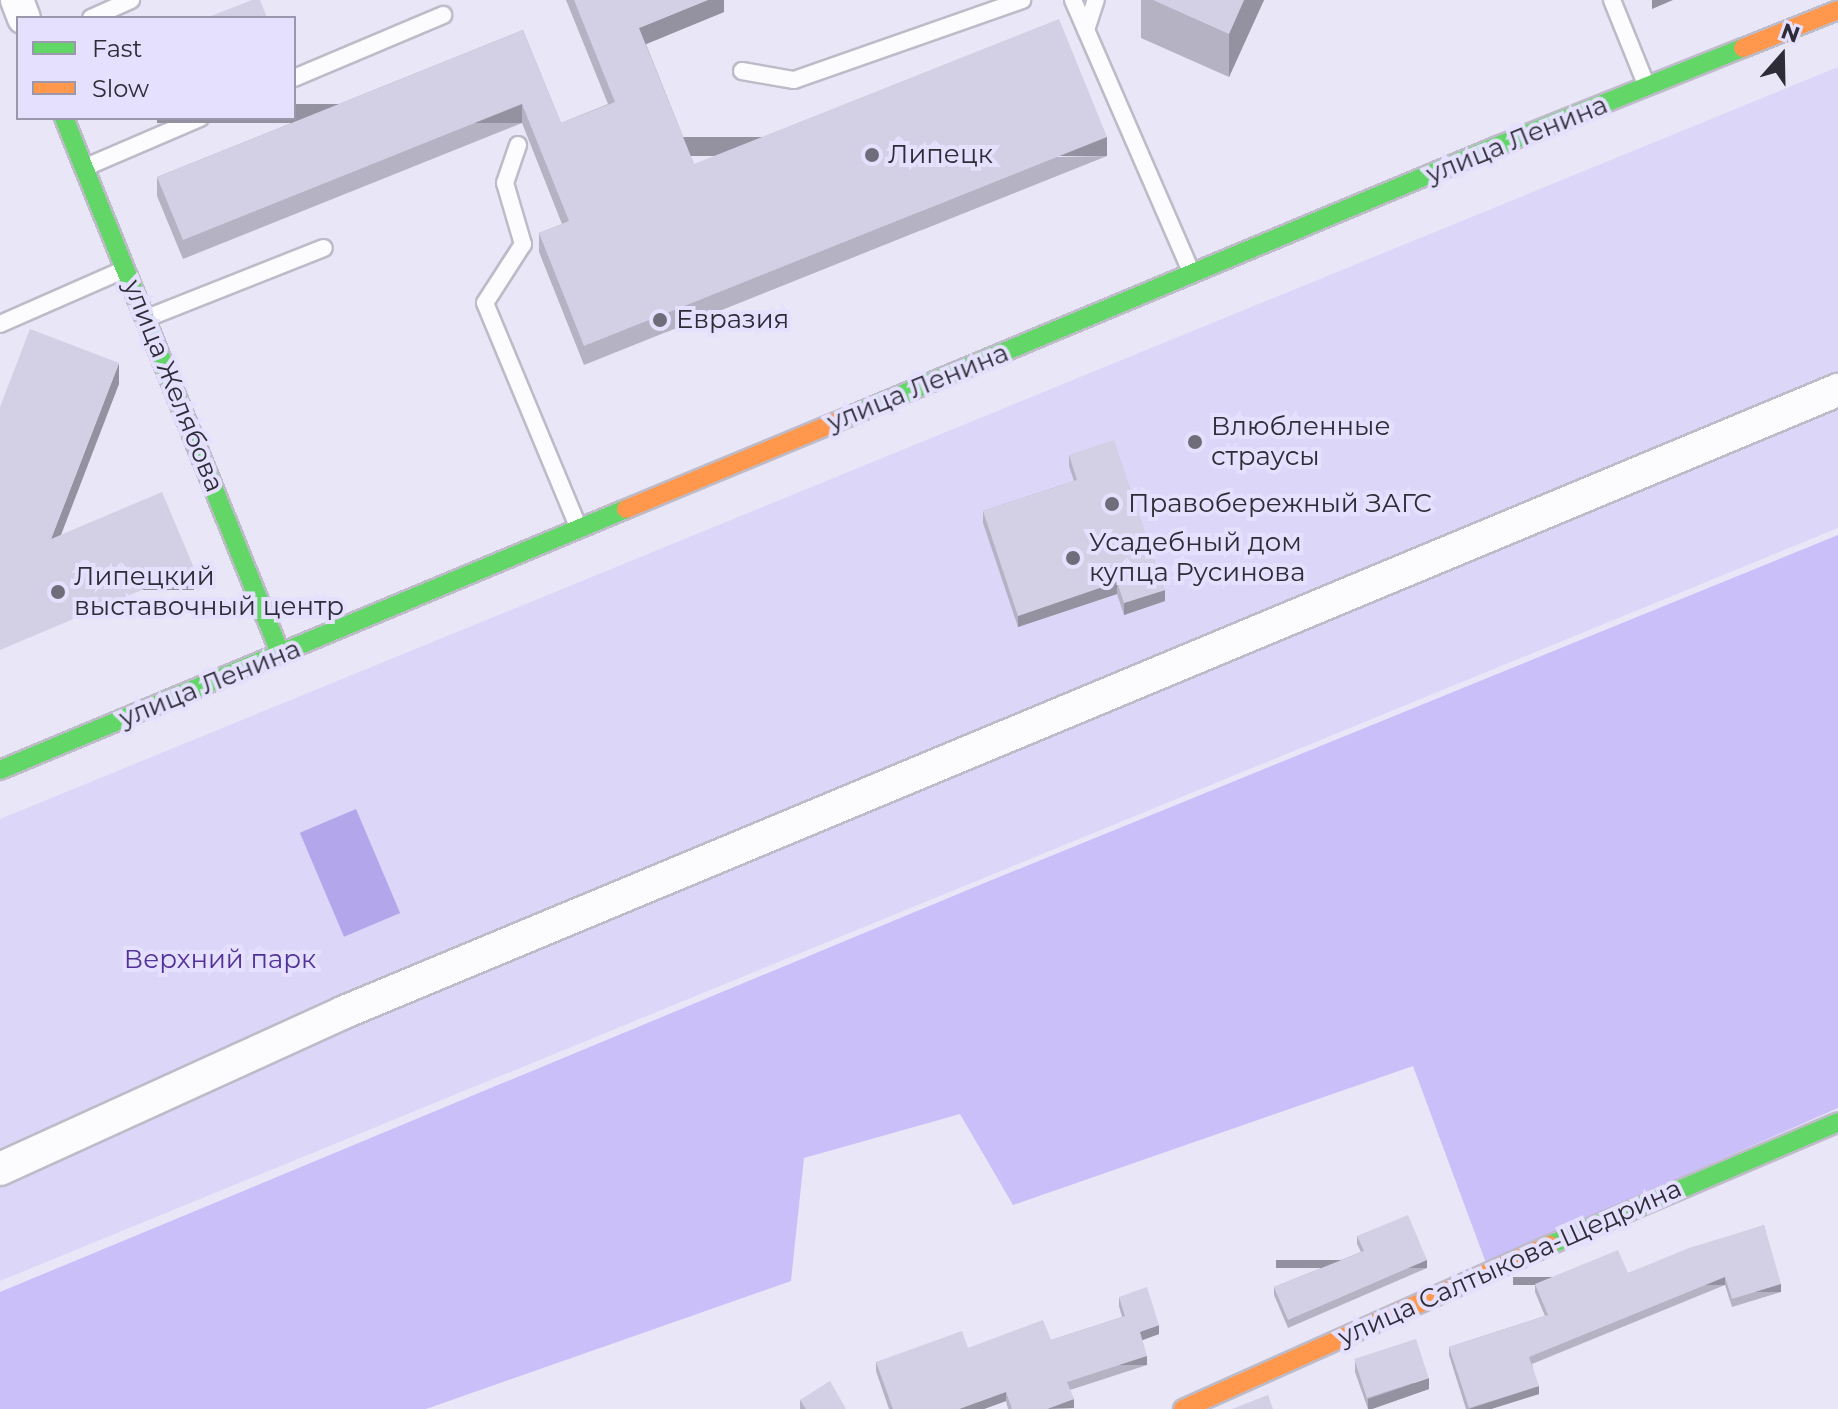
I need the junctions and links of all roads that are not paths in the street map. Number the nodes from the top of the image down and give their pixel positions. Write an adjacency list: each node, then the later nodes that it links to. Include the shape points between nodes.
1 (131, 0): 8 (lane)
2 (1022, 0): 10 (lane, via 794,80)
3 (1073, 0): 9 (lane)
4 (1096, 0): 9 (lane)
5 (1612, 0): 12 (lane)
6 (1838, 10): 12 (street, улица Ленина)
7 (443, 15): 11 (lane)
8 (95, 16)
9 (1086, 30): 19 (lane)
10 (742, 71)
11 (296, 77)
12 (1648, 87): 19 (street, улица Ленина)
13 (65, 120): 16 (street, улица Желябова)
14 (195, 120): 16 (lane)
15 (518, 145): 23 (lane, via 505,183 523,244 485,303)
16 (84, 167): 18 (street, улица Желябова)
17 (324, 248): 20 (lane)
18 (125, 269): 20 (street, улица Желябова); 21 (lane)
19 (1193, 276): 23 (street, улица Ленина)
20 (146, 319): 24 (street, улица Желябова)
21 (0, 324)
22 (1838, 390): 27 (street, via 342,1013)
23 (579, 528): 24 (street, улица Ленина)
24 (281, 655): 25 (street, улица Ленина)
25 (0, 770)
26 (1838, 1122): 28 (street, улица Салтыкова-Щедрина, via 1656,1197)
27 (0, 1169)
28 (1183, 1409)

